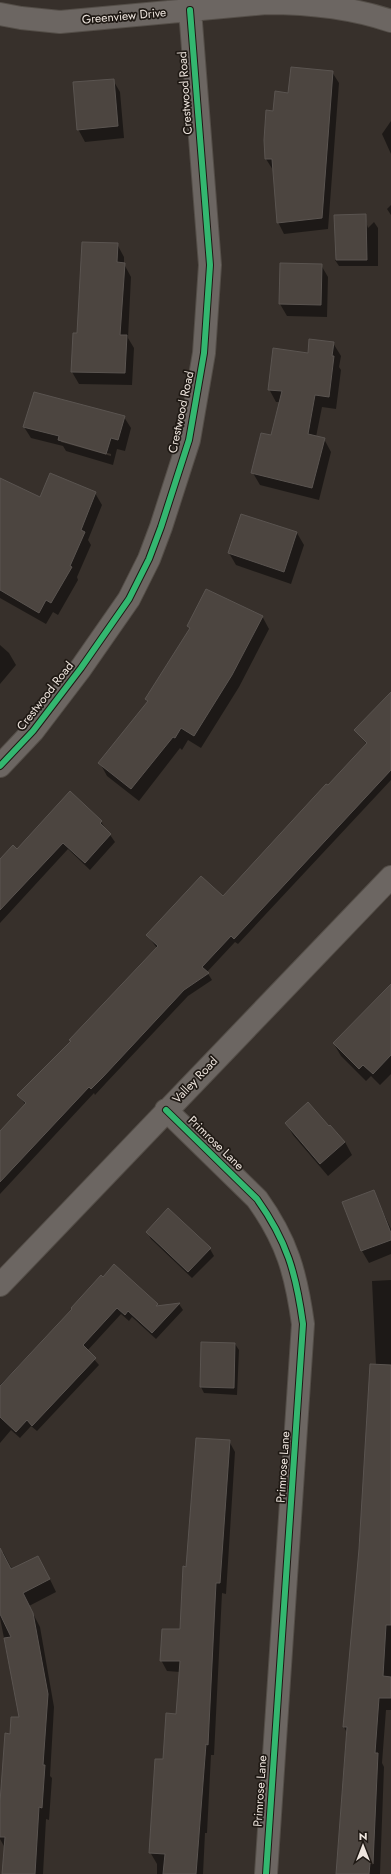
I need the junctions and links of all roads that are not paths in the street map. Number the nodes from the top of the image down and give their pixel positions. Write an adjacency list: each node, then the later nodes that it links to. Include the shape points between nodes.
1 (190, 10): 2 (street, Greenview Drive, via 60,22); 3 (street, Greenview Drive, via 296,4 355,11); 4 (street, Crestwood Road, via 210,265 204,353 189,440 161,527 129,598 101,641 38,725)
2 (0, 14)
3 (391, 21)
4 (0, 766)
5 (391, 877): 6 (street, Valley Road)
6 (166, 1110): 7 (street, Valley Road); 8 (street, Primrose Lane, via 257,1199 288,1254 298,1284 303,1324)
7 (0, 1285)
8 (266, 1874)

